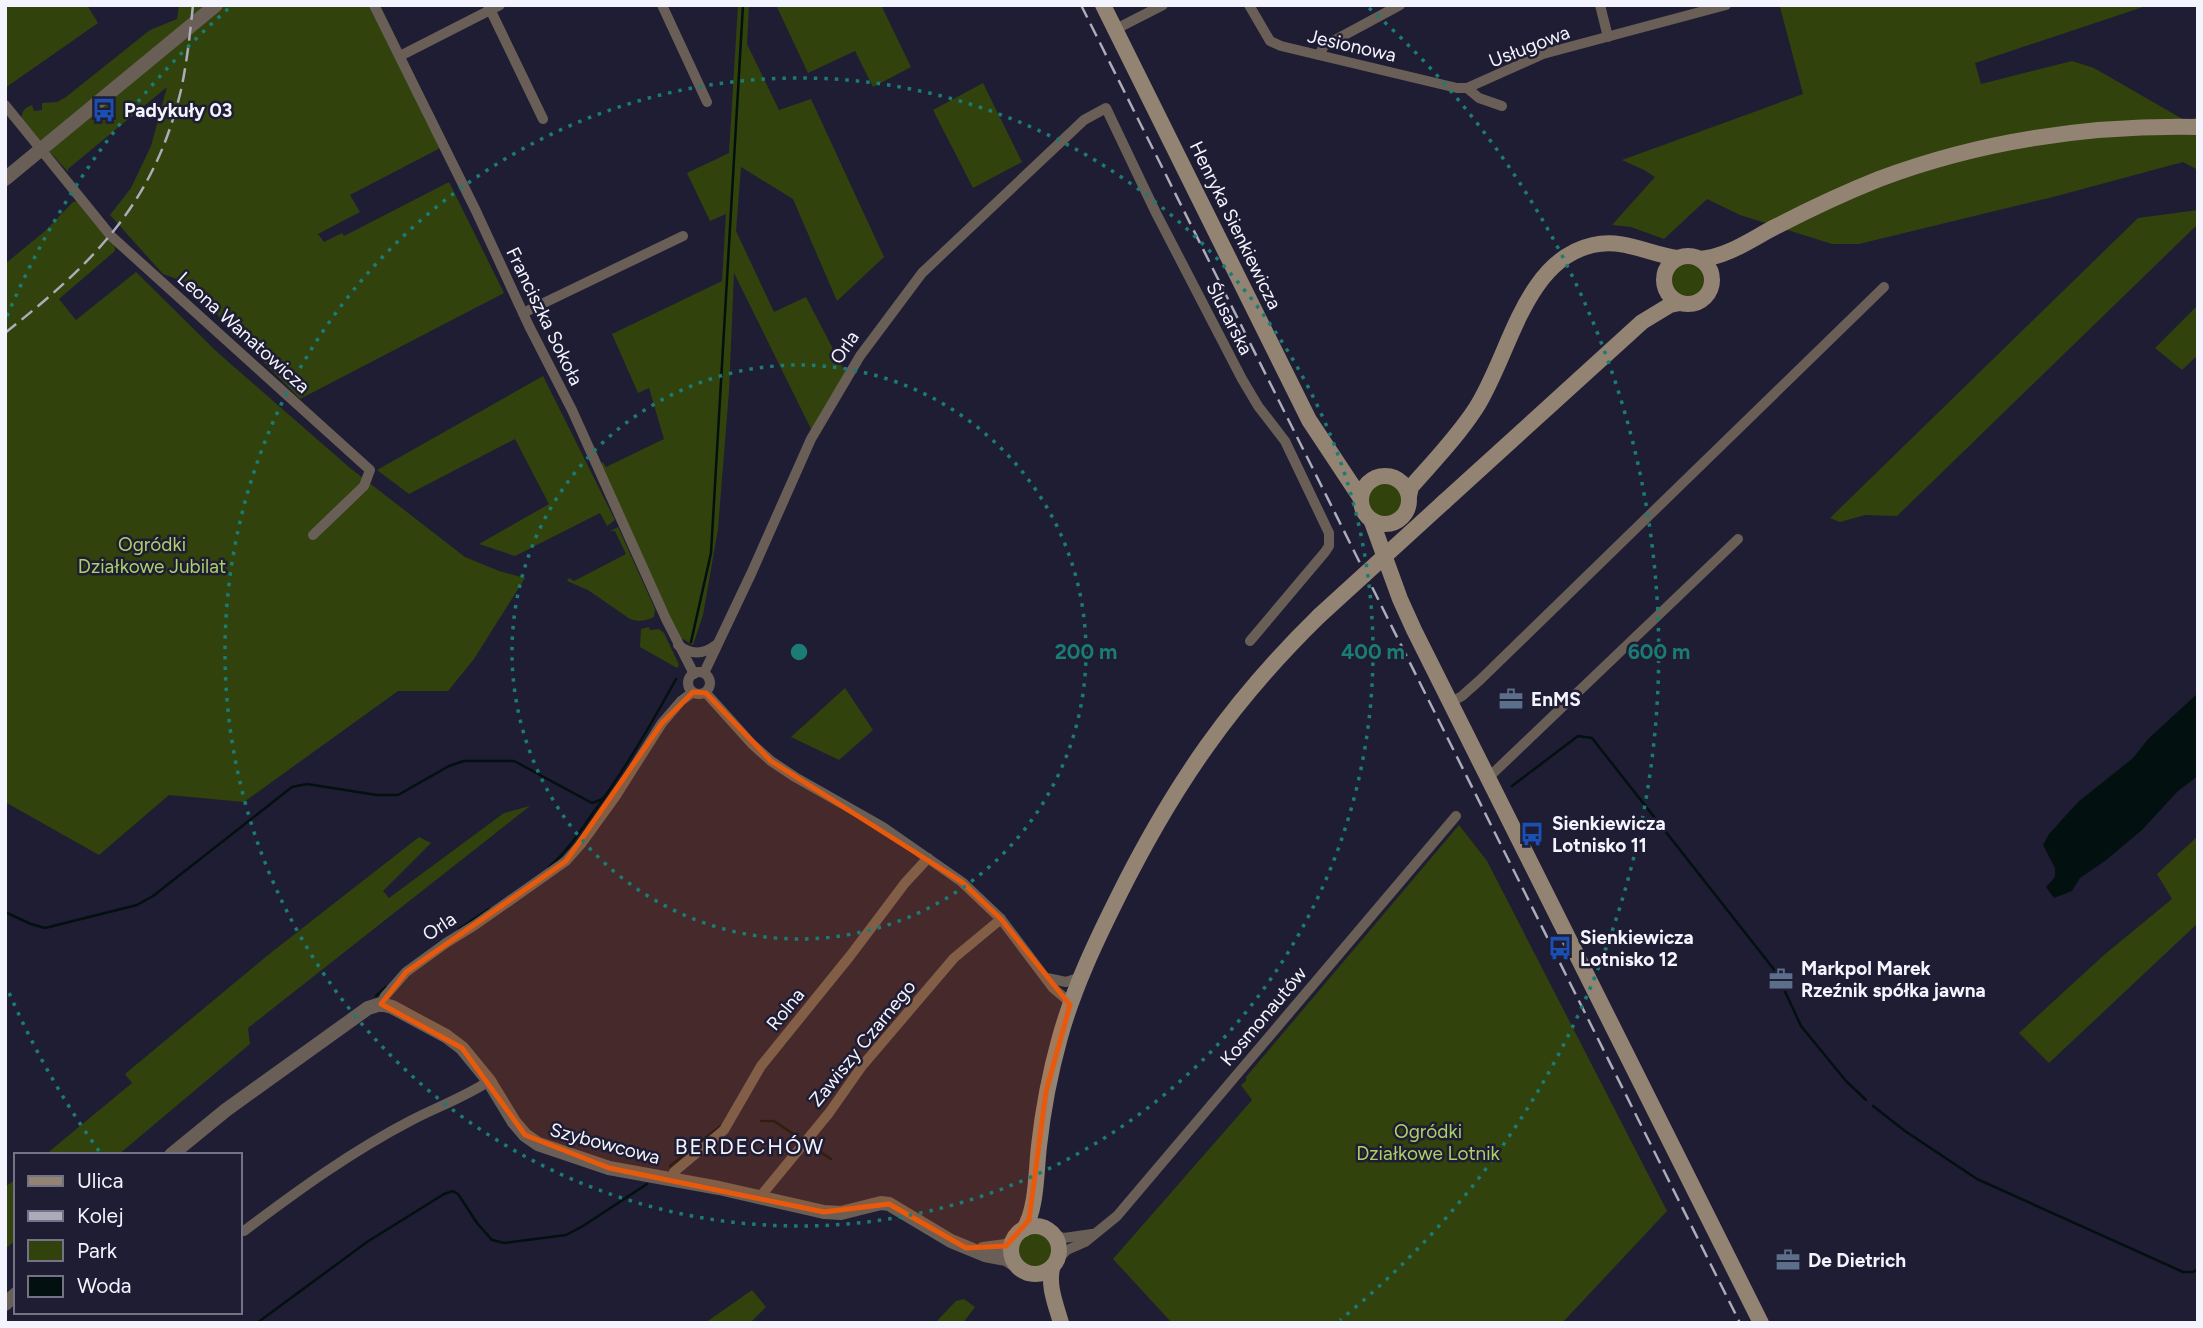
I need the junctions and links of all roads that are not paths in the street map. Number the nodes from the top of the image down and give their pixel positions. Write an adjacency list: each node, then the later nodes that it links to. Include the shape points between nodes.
1 (216, 5): 22 (street)
2 (374, 5): 14 (street, Franciszka Sokoła)
3 (662, 5): 16 (street)
4 (1103, 5): 11 (main road, Henryka Sienkiewicza)
5 (1163, 5): 11 (street)
6 (1249, 5): 13 (street, Jesionowa, via 1270,41)
7 (1401, 5): 13 (street, via 1324,46)
8 (1600, 5): 12 (street)
9 (1726, 5): 12 (street, Usługowa)
10 (493, 7): 14 (street); 20 (street)
11 (1116, 29): 36 (main road, Henryka Sienkiewicza, via 1310,420)
12 (1608, 37): 15 (street, Usługowa, via 1543,54)
13 (1319, 55): 15 (street, Jesionowa)
14 (400, 56): 33 (street, Franciszka Sokoła)
15 (1466, 88): 18 (street, Jesionowa)
16 (707, 102)
17 (5, 105): 22 (street)
18 (1502, 106)
19 (1106, 108): 46 (street, Ślusarska, via 1242,379 1285,441 1329,533 1325,552); 47 (street, Orla, via 1084,120 922,273 860,356 811,439)
20 (543, 119)
21 (2198, 127): 25 (main road, via 2089,131 1953,156 1847,193)
22 (41, 149): 23 (street); 43 (street, Leona Wanatowicza, via 111,236 370,470 365,486)
23 (5, 179)
24 (683, 236): 33 (street)
25 (1740, 247): 28 (main road); 29 (main road)
26 (1640, 248): 27 (main road); 30 (main road, via 1660,267); 35 (main road, via 1596,244 1570,253 1549,269 1534,289 1490,385)
27 (1677, 258): 28 (main road); 30 (main road, via 1668,265)
28 (1700, 259): 29 (main road)
29 (1712, 278): 32 (main road, via 1703,299)
30 (1664, 281): 32 (main road, via 1670,297); 34 (main road, via 1661,295)
31 (1884, 286): 52 (street, via 1471,688)
32 (1680, 303): 34 (main road, via 1670,304)
33 (523, 313): 48 (street, Franciszka Sokoła)
34 (1642, 322): 57 (main road, bridge, via 1319,616 1252,687 1168,803)
35 (1439, 454): 37 (main road); 39 (main road, via 1411,487)
36 (1337, 460): 38 (main road, Henryka Sienkiewicza); 40 (main road, Henryka Sienkiewicza)
37 (1395, 478): 38 (main road); 39 (main road)
38 (1373, 479): 40 (main road)
39 (1409, 496): 42 (main road, via 1408,508)
40 (1360, 497): 41 (main road)
41 (1372, 522): 42 (main road); 45 (main road)
42 (1396, 522): 45 (main road, via 1390,530)
43 (313, 535)
44 (1738, 539): 53 (street)
45 (1387, 560): 52 (main road, via 1400,599)
46 (1250, 641)
47 (719, 643): 48 (street, via 701,653); 49 (street, Orla)
48 (678, 645): 49 (street, Franciszka Sokoła)
49 (699, 674): 50 (street, via 688,683); 51 (street, via 710,681)
50 (693, 692): 51 (street); 59 (street, Orla, via 662,723 615,797 566,861 407,972)
51 (706, 693): 55 (street, via 771,761)
52 (1450, 703): 53 (main road)
53 (1488, 778): 77 (main road)
54 (1456, 816): 69 (street, Kosmonautów, via 1117,1216)
55 (929, 858): 56 (street); 63 (street, Rolna, via 761,1066 724,1130 674,1172)
56 (1001, 919): 58 (street); 65 (street, Zawiszy Czarnego, via 954,958)
57 (1081, 977): 58 (street, via 1066,982); 60 (main road)
58 (1047, 978): 60 (street)
59 (382, 1004): 61 (street, Szybowcowa, via 446,1036); 62 (street, Orla, via 368,1008)
60 (1070, 1005): 64 (main road, via 1046,1092)
61 (489, 1081): 63 (street, Szybowcowa, via 514,1122 538,1144 609,1168); 67 (street, via 355,1154)
62 (174, 1153)
63 (671, 1180): 65 (street, Szybowcowa)
64 (1035, 1190): 66 (main road); 68 (main road, via 1041,1220)
65 (759, 1198): 71 (street, Szybowcowa, via 841,1213 889,1204 951,1241)
66 (1024, 1229): 68 (main road, via 1035,1226); 70 (main road)
67 (244, 1231)
68 (1051, 1232): 69 (street, via 1064,1238); 72 (main road, via 1060,1247)
69 (1093, 1234): 72 (street, Kosmonautów)
70 (1012, 1242): 71 (street); 73 (main road)
71 (978, 1251): 73 (street, Szybowcowa)
72 (1055, 1263): 74 (main road, via 1042,1274); 76 (main road, via 1050,1277)
73 (1015, 1265): 74 (main road)
74 (1030, 1275): 75 (main road)
75 (1051, 1323)
76 (1061, 1323)
77 (1761, 1323)

